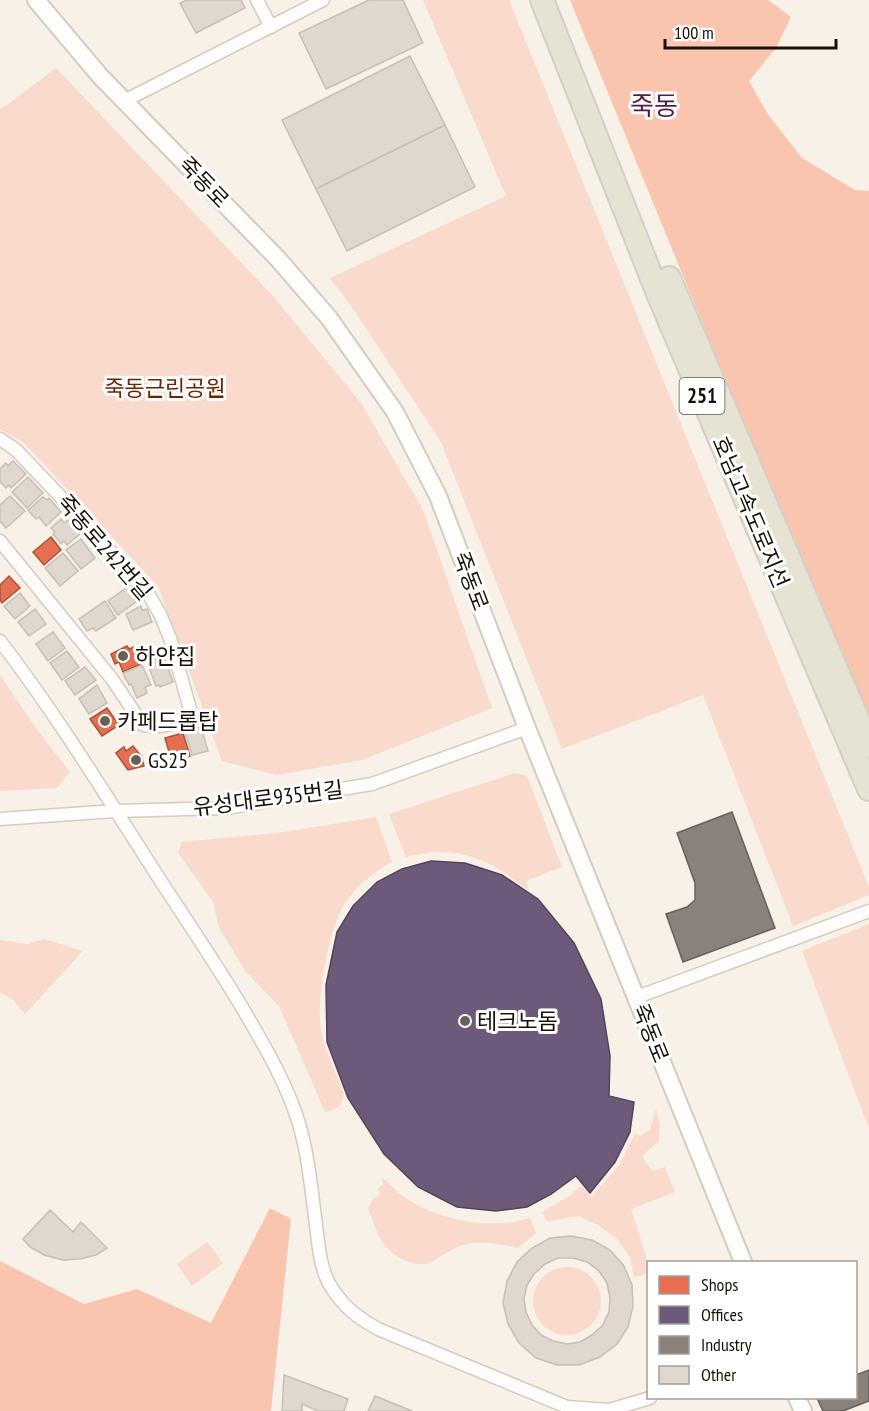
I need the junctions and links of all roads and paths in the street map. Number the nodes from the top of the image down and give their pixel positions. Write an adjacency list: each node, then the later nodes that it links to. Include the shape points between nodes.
1 (36, 0): 7 (street, 죽동로)
2 (257, 0): 6 (street)
3 (323, 0): 6 (street)
4 (542, 0): 13 (highway, 호남고속도로지선 / 251, via 659,296)
5 (558, 0): 12 (highway, 호남고속도로지선 / 251, via 673,289)
6 (271, 27): 7 (street)
7 (124, 101): 11 (street, 죽동로, via 278,259 329,318 395,412 438,496)
8 (0, 439): 9 (street, 죽동로242번길, via 24,458 149,595 170,638 189,714 154,728 143,725)
9 (0, 541)
10 (0, 641): 14 (street, via 33,684)
11 (527, 728): 14 (street, 유성대로935번길, via 372,784 226,808); 17 (street, 죽동로)
12 (869, 746)
13 (869, 789)
14 (116, 811): 15 (street, 유성대로935번길); 19 (street, via 266,1048 290,1097 306,1151 321,1260 330,1286 355,1316 567,1407 609,1410)
15 (0, 819)
16 (869, 911): 17 (street)
17 (637, 997): 18 (street, 죽동로)
18 (742, 1261)
19 (647, 1399)

